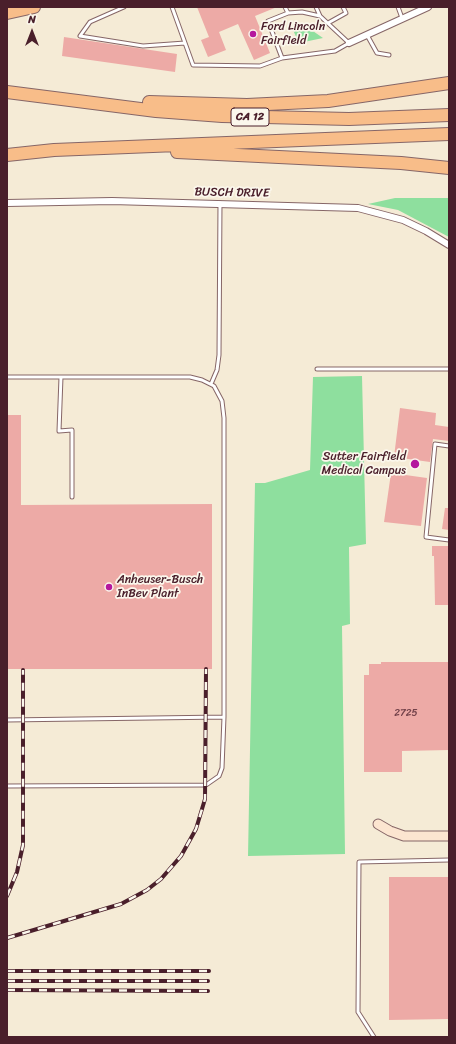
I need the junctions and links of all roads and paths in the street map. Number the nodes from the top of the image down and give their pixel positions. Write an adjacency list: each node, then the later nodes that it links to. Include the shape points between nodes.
1 (12, 7): 10 (highway)
2 (34, 7): 10 (highway)
3 (124, 7): 16 (lane, via 90,22 80,36 143,46)
4 (172, 7): 16 (lane)
5 (285, 7): 11 (lane)
6 (316, 7): 12 (lane)
7 (343, 7): 14 (lane, via 346,13)
8 (398, 7): 13 (lane)
9 (428, 7): 13 (street)
10 (7, 11)
11 (288, 13): 12 (lane, via 302,12); 19 (lane, via 268,21)
12 (320, 16): 14 (lane)
13 (402, 18): 15 (street)
14 (328, 23): 17 (lane)
15 (367, 35): 17 (street); 18 (lane, via 377,54)
16 (185, 43): 19 (lane, via 193,65 260,66)
17 (349, 43): 19 (lane, via 335,51)
18 (389, 55)
19 (282, 58)
20 (449, 83): 22 (highway, via 328,101 247,105)
21 (7, 92): 22 (highway, CA 12)
22 (51, 98): 23 (highway, CA 12, via 222,116 349,119)
23 (449, 115)
24 (449, 134): 25 (highway, CA 12)
25 (54, 150): 26 (highway, CA 12); 27 (highway, via 291,157)
26 (7, 155)
27 (449, 168)
28 (7, 203): 29 (street, BUSCH DRIVE)
29 (220, 203): 30 (street, BUSCH DRIVE, via 358,208 403,220); 35 (lane, via 219,355 217,370)
30 (449, 245)
31 (317, 369): 32 (lane)
32 (449, 369)
33 (7, 377): 34 (lane)
34 (61, 377): 35 (lane, via 190,377); 37 (lane, via 59,431 72,430)
35 (211, 384): 39 (lane, via 222,401 224,418)
36 (449, 446): 38 (lane, via 435,444 426,537)
37 (72, 497)
38 (449, 540)
39 (224, 717): 40 (lane); 41 (lane, via 222,768 219,776 206,785)
40 (7, 720)
41 (7, 786)
42 (378, 824): 43 (street, via 390,832 404,836)
43 (449, 836)
44 (449, 860): 45 (lane, via 359,862 358,1012)
45 (374, 1037)

